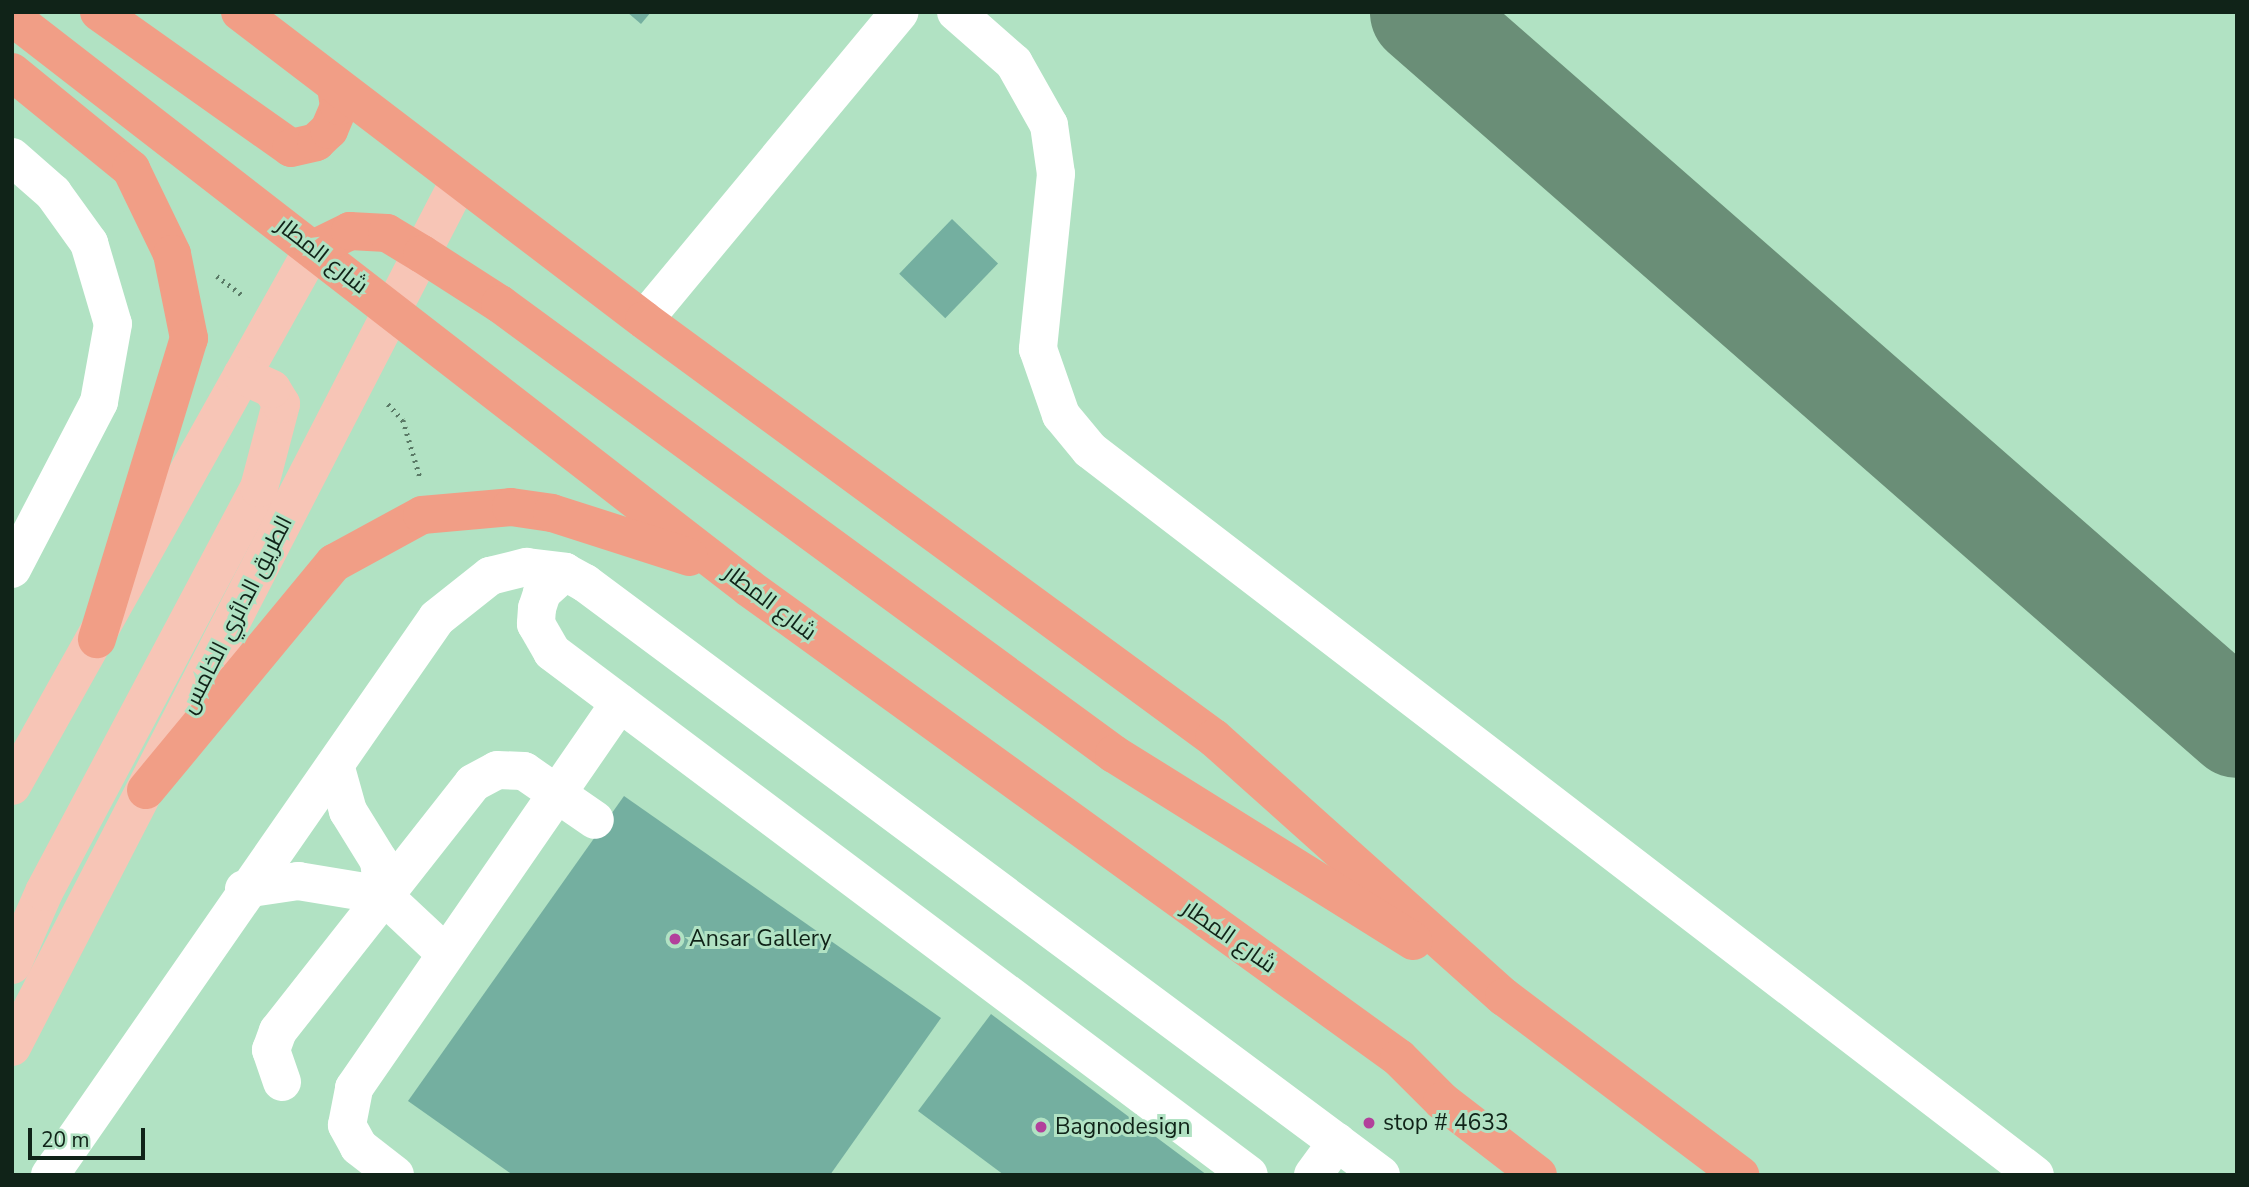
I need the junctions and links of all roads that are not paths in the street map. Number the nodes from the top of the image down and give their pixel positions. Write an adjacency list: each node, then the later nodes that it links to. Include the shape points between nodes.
1 (99, 12): 7 (highway, via 291,149 316,142 329,130 339,106)
2 (240, 12): 7 (highway)
3 (901, 12): 13 (street)
4 (956, 12): 40 (street, via 1014,62 1049,125 1056,174 1038,349 1061,415 1090,450)
5 (12, 17): 10 (highway, شارع المطار)
6 (12, 72): 18 (highway, via 131,169 172,254 188,338)
7 (336, 87): 9 (highway)
8 (12, 158): 15 (street, via 72,217 101,272 113,324 108,377)
9 (459, 181): 11 (main road, الطريق الدائري الخامس); 13 (highway)
10 (313, 249): 11 (highway, via 362,232 387,233); 12 (highway, شارع المطار); 14 (main road)
11 (422, 254): 12 (main road, الطريق الدائري الخامس); 29 (highway, via 500,304 1114,754)
12 (393, 311): 17 (highway, شارع المطار); 22 (main road, الطريق الدائري الخامس)
13 (645, 320): 29 (highway, via 1214,738)
14 (242, 375): 18 (main road); 28 (main road, via 272,389 281,404 259,488 44,892)
15 (12, 569)
16 (565, 572): 19 (street, via 542,593 536,624 542,639); 20 (street, via 527,567 490,576 437,618); 32 (street)
17 (749, 588): 22 (highway, via 646,539 552,513 511,507 422,515 334,563); 38 (highway, شارع المطار, via 1399,1058 1442,1101)
18 (97, 639): 21 (main road)
19 (620, 703): 23 (street); 35 (street)
20 (336, 768): 25 (street); 26 (street, via 348,811 379,861)
21 (12, 786)
22 (146, 790): 30 (main road, الطريق الدائري الخامس)
23 (557, 793): 24 (street); 26 (street, via 524,771 484,775); 27 (street)
24 (595, 820)
25 (244, 889): 26 (street, via 298,881); 33 (street)
26 (383, 895): 27 (street); 31 (street, via 278,1031 271,1050)
27 (446, 954): 34 (street, via 354,1088 346,1112 359,1147)
28 (12, 965)
29 (1504, 997): 39 (highway)
30 (12, 1047)
31 (282, 1082)
32 (1337, 1142): 36 (street); 37 (street)
33 (50, 1175)
34 (395, 1175)
35 (1249, 1175)
36 (1313, 1175)
37 (1381, 1175)
38 (1538, 1175)
39 (1740, 1175)
40 (2035, 1175)

